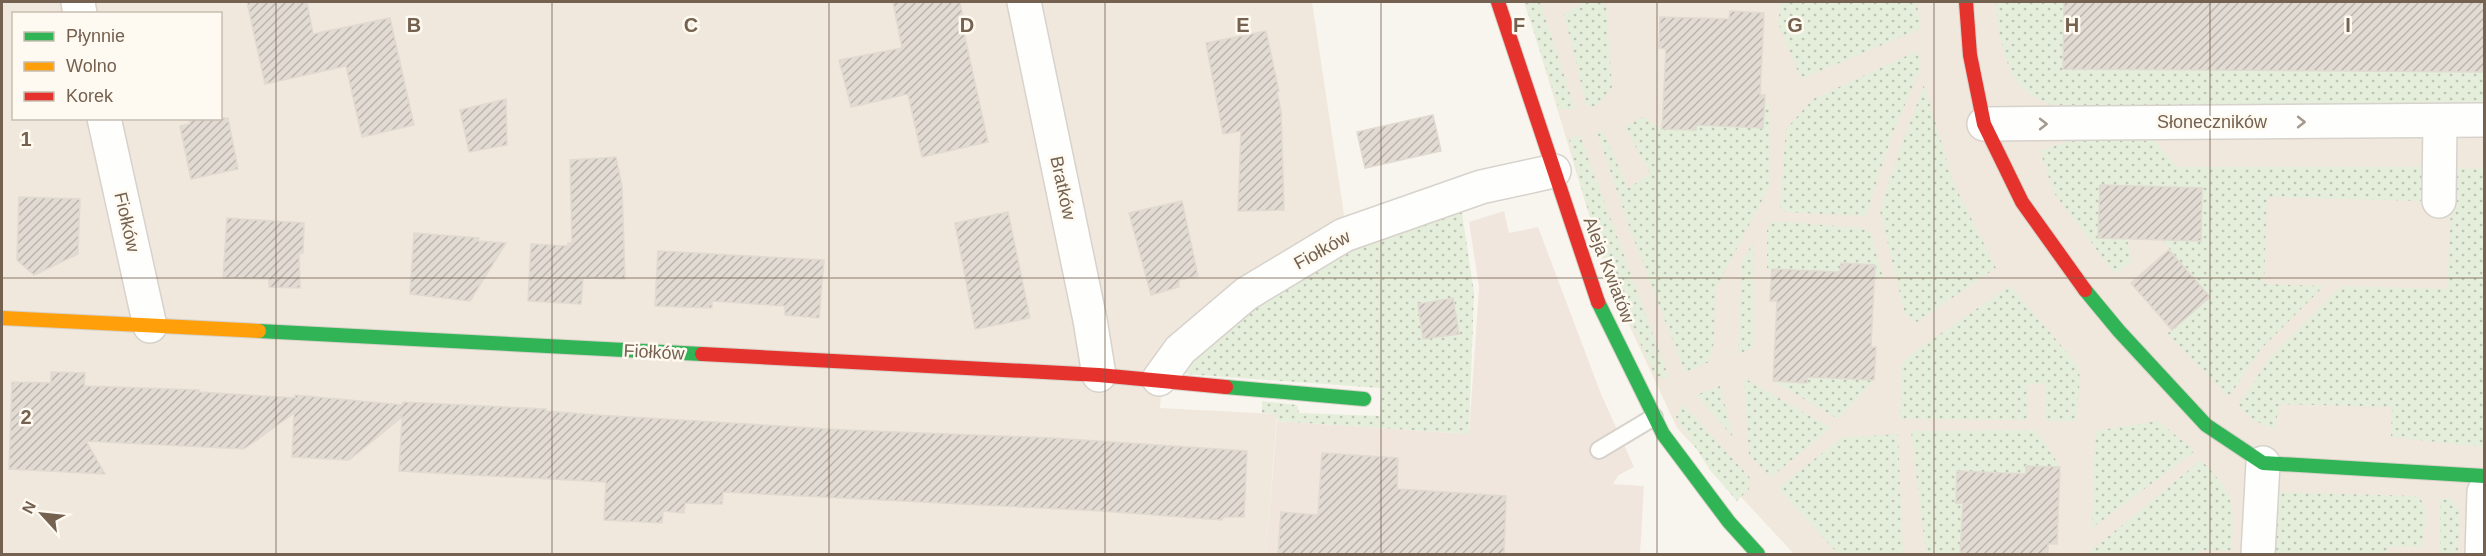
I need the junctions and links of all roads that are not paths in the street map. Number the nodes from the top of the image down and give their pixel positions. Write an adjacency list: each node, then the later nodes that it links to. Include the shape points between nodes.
1 (1024, 2): 12 (street, Bratków)
2 (1498, 2): 8 (street, Aleja Kwiatów)
3 (1966, 2): 7 (street, via 1970,55)
4 (104, 120): 11 (street, Fiołków)
5 (2484, 120): 6 (street, Słoneczników)
6 (2440, 121): 7 (street, Słoneczników, one-way to 6); 9 (street)
7 (1984, 124): 17 (street, via 2022,202 2081,285 2206,425)
8 (1554, 171): 13 (street, Fiołków, via 1481,187 1344,235 1246,294 1180,350); 15 (street, Aleja Kwiatów, via 1601,310)
9 (2439, 201)
10 (2, 318): 11 (street, Fiołków)
11 (150, 326): 12 (street, Fiołków)
12 (1099, 375): 13 (street, Fiołków)
13 (1159, 379): 14 (street, Fiołków)
14 (1364, 399)
15 (1654, 417): 16 (lane); 20 (street, Aleja Kwiatów, via 1729,522)
16 (1599, 450)
17 (2263, 462): 18 (street); 21 (street)
18 (2484, 476)
19 (2484, 492): 22 (street)
20 (1758, 555)
21 (2258, 555)
22 (2482, 555)

